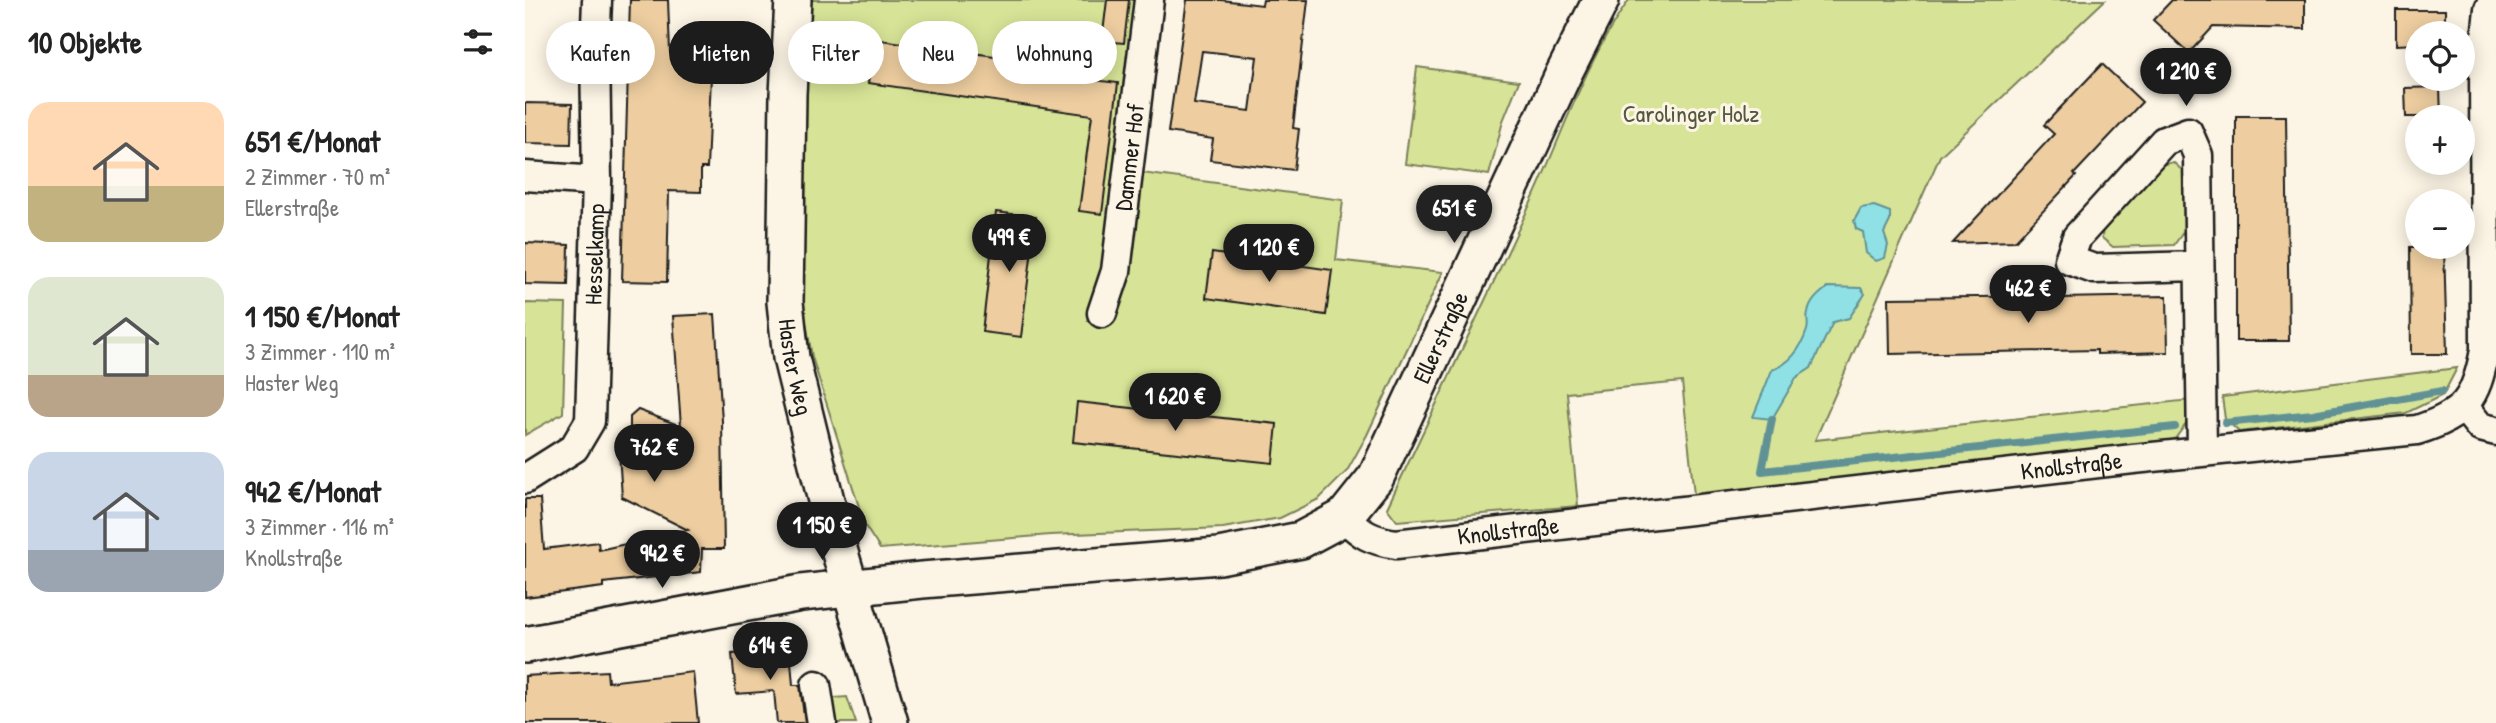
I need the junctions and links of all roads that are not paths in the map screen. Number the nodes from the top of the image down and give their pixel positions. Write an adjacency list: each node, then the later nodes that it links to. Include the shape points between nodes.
1 (597, 0): 7 (street, Hesselkamp)
2 (793, 0): 15 (street, Haster Weg, via 785,302 791,358)
3 (1149, 0): 9 (street, Dammer Hof, via 1116,271)
4 (1601, 0): 14 (street, Ellerstraße, via 1376,477)
5 (2493, 0): 10 (street, via 2484,58 2485,350 2480,377)
6 (525, 176): 7 (street)
7 (597, 181): 13 (street, Hesselkamp, via 590,421 574,448)
8 (2198, 266): 8 (street, via 2198,155 2188,132 2164,141 2077,237 2069,260 2094,269); 12 (street)
9 (1102, 313)
10 (2464, 407): 11 (street, via 2480,427); 12 (street, Knollstraße, via 2442,422 2417,430)
11 (2496, 432)
12 (2202, 451): 14 (street, Knollstraße, via 1397,544 1373,540)
13 (525, 479)
14 (1344, 517): 15 (street, via 1301,540 1219,556)
15 (850, 586): 16 (street, via 769,597); 19 (street, Haster Weg)
16 (525, 645)
17 (816, 685): 18 (street)
18 (822, 723)
19 (890, 723)

